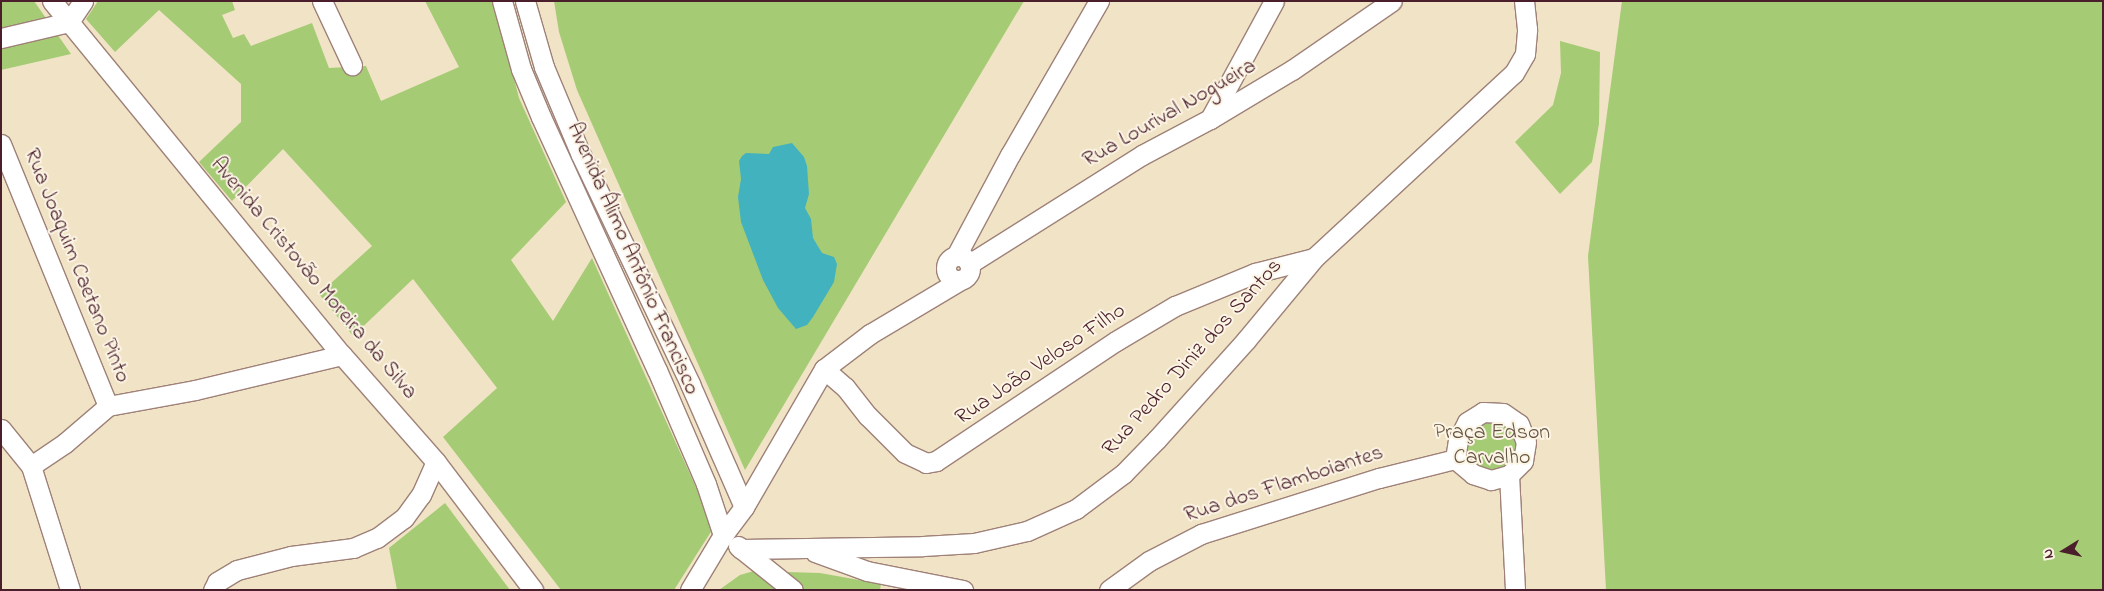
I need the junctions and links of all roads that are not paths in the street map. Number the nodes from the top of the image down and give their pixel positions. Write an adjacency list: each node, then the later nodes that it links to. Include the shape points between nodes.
1 (52, 1): 10 (street, Avenida Cristovão Moreira da Silva)
2 (83, 1): 10 (street)
3 (322, 1): 12 (street)
4 (502, 1): 27 (street, Avenida Álimo Antônio Francisco, via 521,69 657,370 706,484)
5 (525, 1): 26 (street, Avenida Álimo Antônio Francisco, via 544,67 581,155 690,384)
6 (1099, 1): 16 (street, via 1010,155)
7 (1274, 1): 13 (street)
8 (1392, 1): 13 (street, Rua Lourival Nogueira, via 1292,70)
9 (1524, 1): 15 (street, Rua Pedro Diniz dos Santos, via 1528,29 1525,54 1514,73)
10 (69, 22): 11 (street); 18 (street, Avenida Cristovão Moreira da Silva)
11 (1, 38)
12 (352, 65)
13 (1210, 119): 16 (street, Rua Lourival Nogueira)
14 (1, 144): 20 (street, Rua Joaquim Caetano Pinto)
15 (1314, 258): 19 (street, Rua João Veloso Filho, via 1255,273 1175,306 1116,341 936,461 926,463 905,453 845,387); 29 (street, Rua Pedro Diniz dos Santos, via 1157,439 1123,474 1076,509 1027,531 974,543)
16 (957, 262): 17 (street); 17 (street, via 970,271 967,277)
17 (912, 310): 19 (street, via 870,334)
18 (342, 354): 20 (street, via 195,390); 23 (street, Avenida Cristovão Moreira da Silva)
19 (824, 369): 26 (street)
20 (108, 406): 24 (street, via 65,443)
21 (1, 429): 24 (street)
22 (1455, 460): 25 (street, via 1473,474 1491,480); 25 (street, via 1458,440 1467,422 1483,412 1503,412 1519,424 1526,442 1523,461); 37 (street, Rua dos Flamboiantes, via 1379,478 1201,534 1149,561)
23 (436, 462): 32 (street, via 421,495 404,518 378,538 353,548 291,556 237,570 217,582); 33 (street, Avenida Cristovão Moreira da Silva)
24 (31, 466): 31 (street)
25 (1510, 475): 30 (street)
26 (744, 508): 27 (street)
27 (723, 535): 28 (street); 34 (street)
28 (741, 549): 29 (street, Rua Pedro Diniz dos Santos); 35 (street)
29 (807, 549): 36 (street, via 867,571)
30 (1514, 589)
31 (70, 590)
32 (213, 590)
33 (533, 590)
34 (690, 590)
35 (793, 590)
36 (963, 590)
37 (1110, 590)

